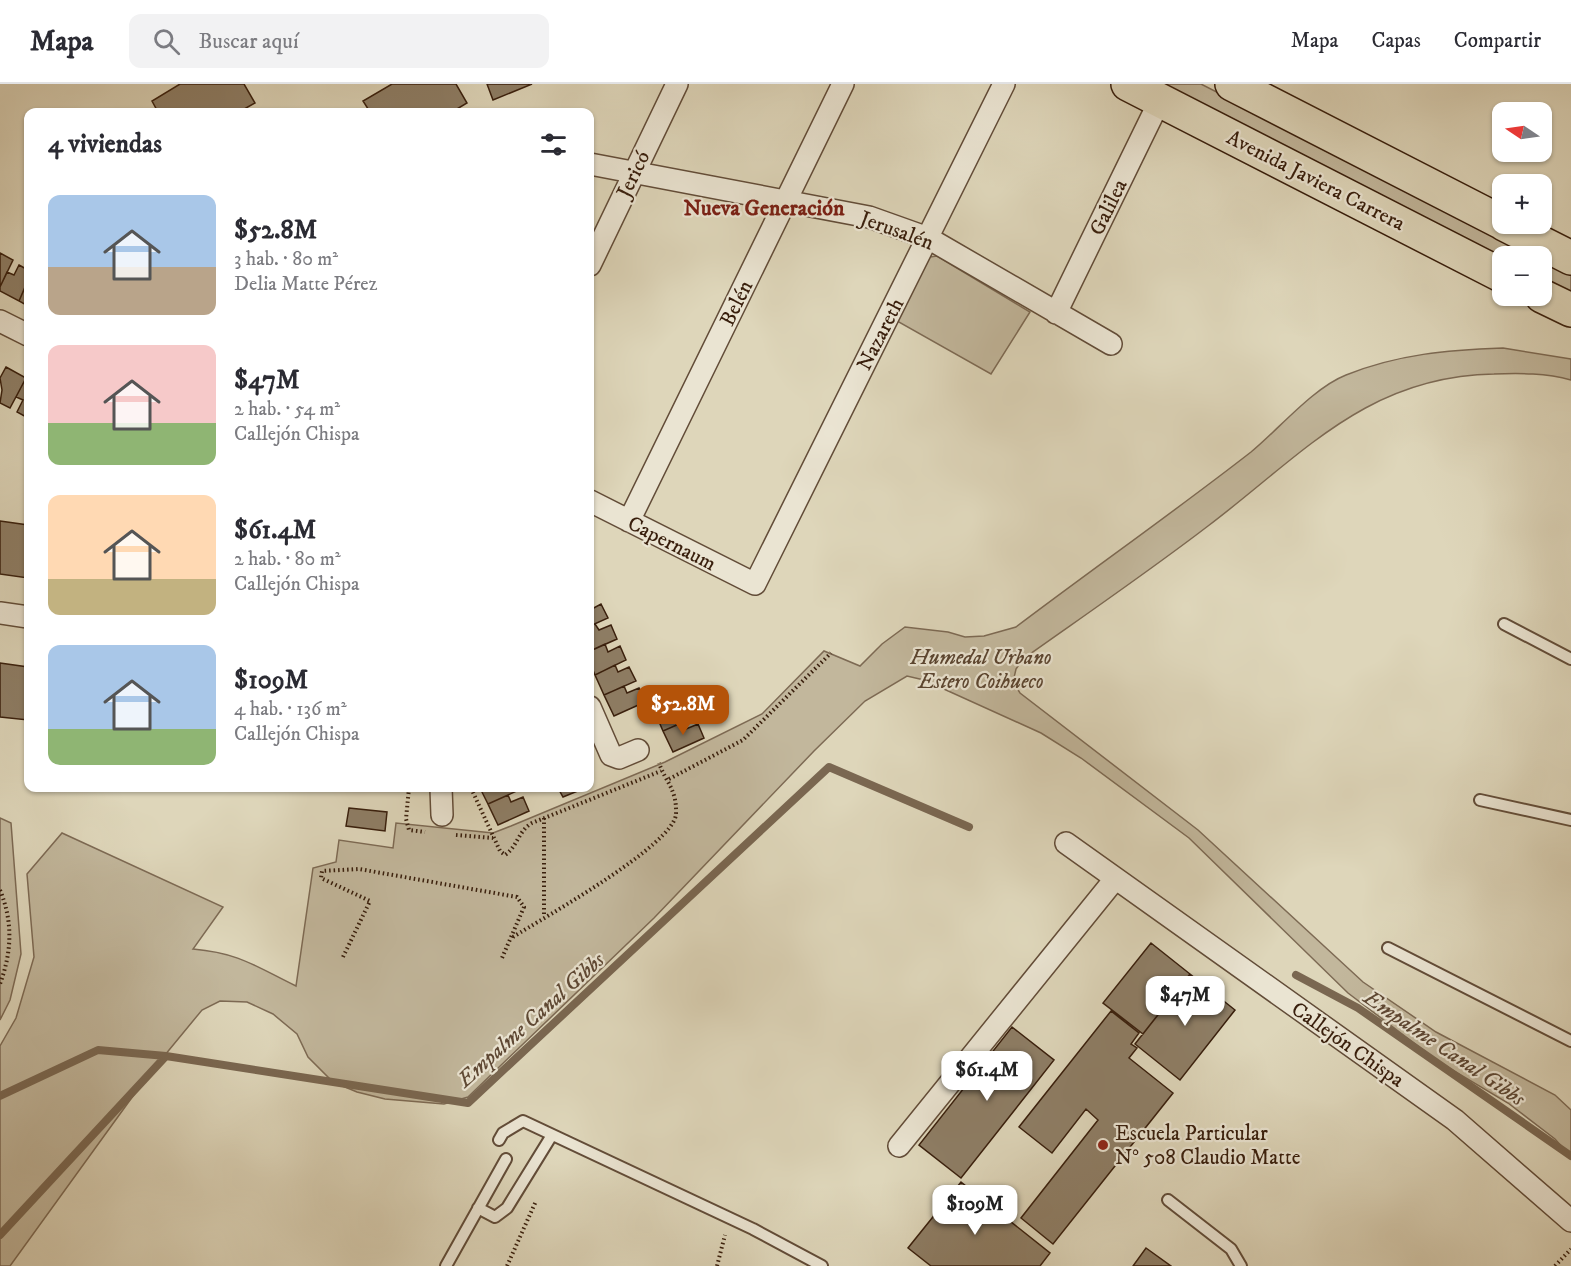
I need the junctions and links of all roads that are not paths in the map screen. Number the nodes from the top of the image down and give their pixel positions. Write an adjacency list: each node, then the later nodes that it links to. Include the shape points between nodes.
1 (677, 84): 8 (street, Jericó)
2 (843, 84): 9 (street, Belén)
3 (1004, 84): 12 (street, Nazareth)
4 (1128, 84): 6 (main road, Avenida Javiera Carrera)
5 (1232, 84): 10 (main road)
6 (1160, 100): 15 (main road, Avenida Javiera Carrera); 18 (street, Galilea)
7 (594, 165): 8 (street, Jerusalén)
8 (634, 172): 9 (street, Jerusalén); 13 (street, Jericó)
9 (786, 201): 12 (street, Jerusalén, via 869,217); 23 (street, Belén)
10 (1492, 217)
11 (1524, 234): 14 (main road)
12 (928, 238): 18 (street, Jerusalén); 24 (street, Nazareth)
13 (594, 257)
14 (1571, 258)
15 (1492, 270)
16 (1552, 301): 17 (main road)
17 (1571, 310)
18 (1056, 313): 21 (street, Jerusalén)
19 (0, 321): 20 (street)
20 (24, 333)
21 (1111, 344)
22 (594, 503): 23 (street, Capernaum)
23 (629, 521): 24 (street, Capernaum)
24 (755, 584)
25 (0, 613): 26 (street)
26 (24, 616)
27 (1504, 624): 28 (lane)
28 (1571, 659)
29 (594, 716): 30 (street, via 611,755 619,758)
30 (638, 750)
31 (441, 792): 33 (street)
32 (1480, 800): 34 (lane)
33 (442, 815)
34 (1571, 820)
35 (1066, 843): 36 (street, Callejón Chispa)
36 (1115, 879): 41 (street); 45 (street, Callejón Chispa, via 1455,1120)
37 (1388, 948): 38 (lane)
38 (1571, 1041)
39 (552, 1135): 40 (lane, via 523,1121 503,1133); 44 (lane, via 507,1208 495,1217); 47 (lane)
40 (499, 1140)
41 (900, 1146)
42 (506, 1159): 44 (lane)
43 (1168, 1200): 48 (lane, via 1231,1249)
44 (478, 1209): 46 (lane)
45 (1571, 1221)
46 (446, 1266)
47 (822, 1266)
48 (1240, 1266)

